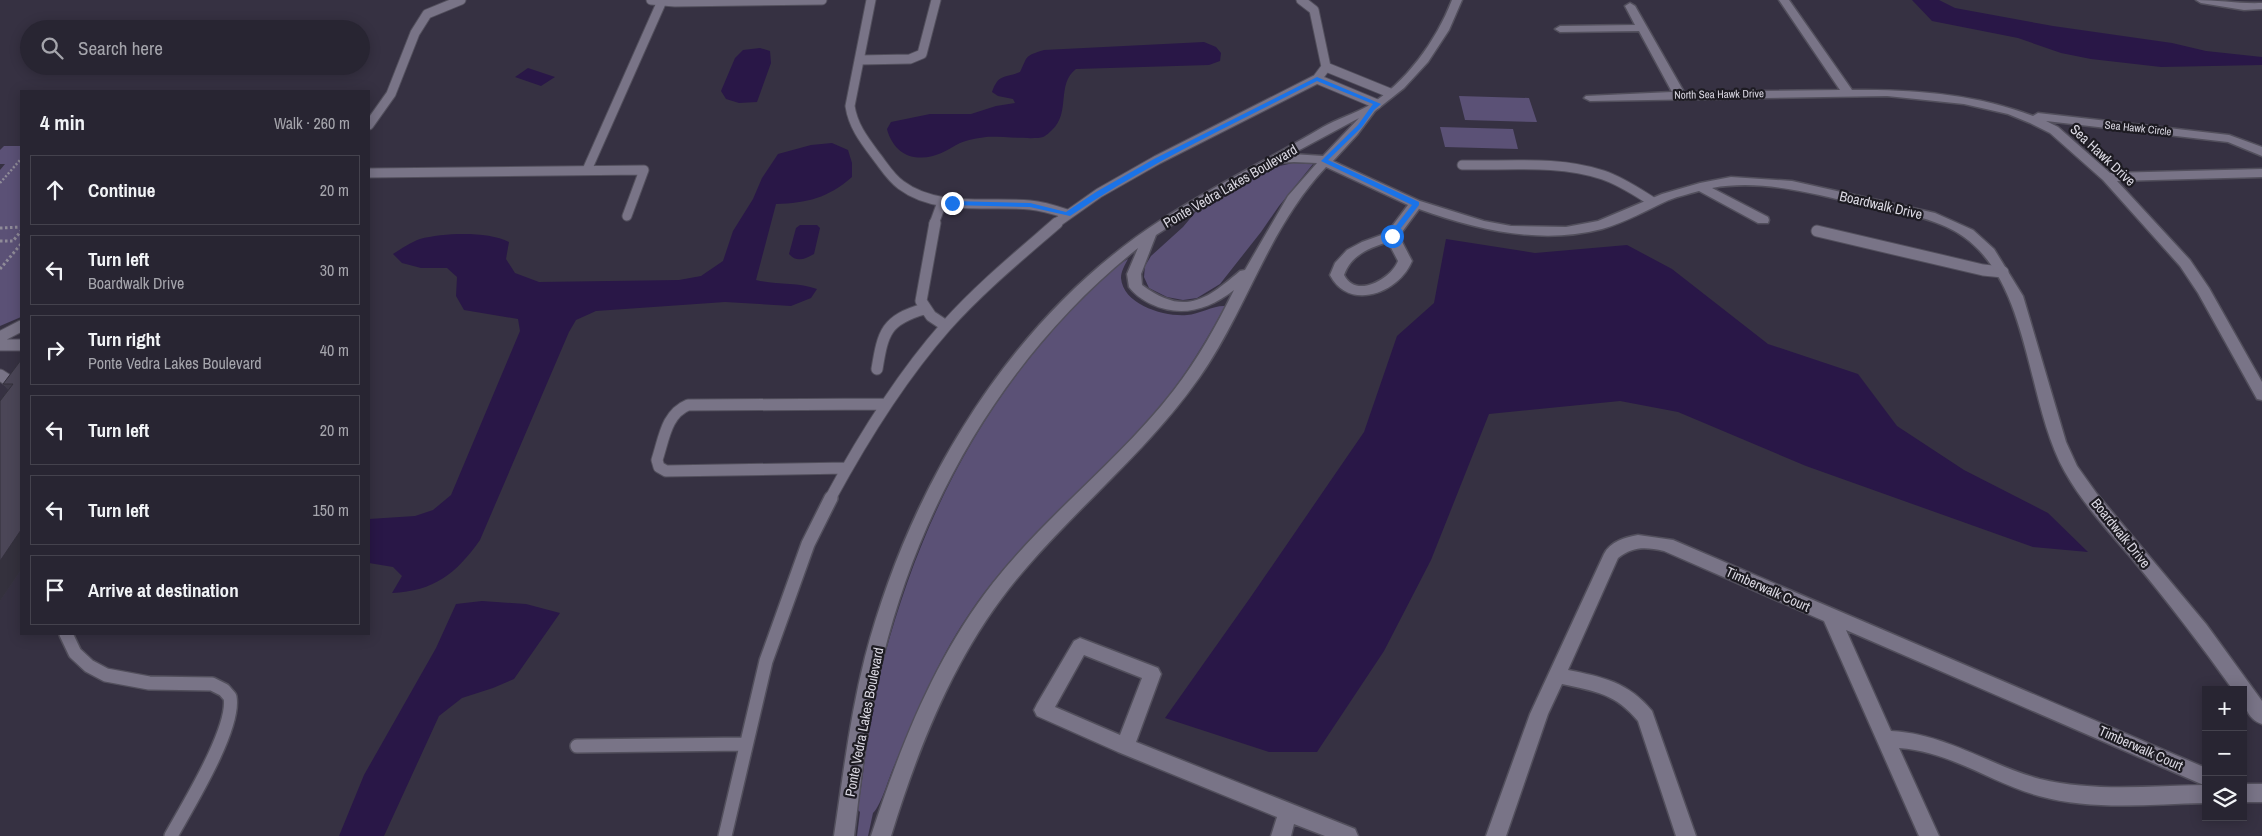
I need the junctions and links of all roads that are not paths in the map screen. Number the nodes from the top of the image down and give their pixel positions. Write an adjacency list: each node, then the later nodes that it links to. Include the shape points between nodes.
1 (461, 0): 24 (lane, via 427,14 415,33 391,94)
2 (651, 0): 10 (lane)
3 (822, 0): 10 (lane)
4 (871, 0): 15 (lane)
5 (936, 0): 15 (lane, via 922,54 910,59)
6 (1301, 0): 16 (lane, via 1314,10)
7 (1457, 0): 18 (street, Ponte Vedra Lakes Boulevard, via 1444,29 1428,53)
8 (1784, 0): 19 (street)
9 (2201, 0): 12 (street, via 2244,7)
10 (662, 1): 29 (lane)
11 (1630, 6): 13 (street)
12 (2262, 6)
13 (1642, 28): 14 (street); 20 (street)
14 (1560, 29)
15 (859, 60): 34 (lane, via 850,106 854,126 894,180 923,197)
16 (1326, 67): 17 (lane); 18 (lane)
17 (1317, 79): 22 (lane); 37 (lane, via 1157,160)
18 (1390, 92): 22 (street, Ponte Vedra Lakes Boulevard)
19 (1848, 92): 20 (street, North Sea Hawk Drive); 23 (street, Sea Hawk Drive, via 1924,95)
20 (1680, 95): 21 (street, North Sea Hawk Drive)
21 (1590, 98)
22 (1374, 106): 26 (street, Ponte Vedra Lakes Boulevard); 27 (street, Ponte Vedra Lakes Boulevard, via 1360,126)
23 (2011, 111): 25 (street, Sea Hawk Circle, via 2055,120 2229,139); 32 (street, Sea Hawk Drive, via 2054,130)
24 (370, 124)
25 (2262, 152)
26 (1273, 160): 27 (street, Boardwalk Drive, via 1306,158); 41 (street, Ponte Vedra Lakes Boulevard, via 1209,195)
27 (1324, 161): 36 (street, Boardwalk Drive); 43 (street, Ponte Vedra Lakes Boulevard, via 1293,198)
28 (1462, 165): 35 (lane, via 1592,172 1619,182)
29 (587, 170): 30 (lane); 38 (lane, via 644,170)
30 (370, 173)
31 (2262, 174): 32 (street)
32 (2107, 177): 53 (street, Sea Hawk Drive, via 2185,263)
33 (1700, 187): 35 (street, Boardwalk Drive); 39 (street); 44 (street, Boardwalk Drive, via 1731,181 1761,181 1930,216 1968,233 1989,252)
34 (942, 202): 37 (lane, via 1030,205); 45 (lane, via 932,231 921,301)
35 (1653, 202): 36 (street, Boardwalk Drive, via 1600,225 1539,232 1483,225)
36 (1416, 204): 42 (street)
37 (1067, 214): 46 (lane, via 991,280)
38 (627, 216)
39 (1763, 220)
40 (1817, 231): 44 (lane)
41 (1152, 233): 43 (street, via 1134,274 1136,287 1159,304 1196,306 1213,300); 75 (street, Ponte Vedra Lakes Boulevard, via 1086,286 1034,340 990,399 942,479 904,563 875,655)
42 (1392, 236): 42 (street, via 1405,261 1401,273 1389,282 1358,291 1341,283 1337,274 1345,258 1366,244)
43 (1251, 269): 76 (street, Ponte Vedra Lakes Boulevard, via 1220,331 1180,394 1137,444 1031,551 977,618 925,719 892,798)
44 (2003, 272): 61 (street, Boardwalk Drive, via 2016,296 2058,442 2071,469 2091,498 2200,630)
45 (924, 309): 46 (lane, via 932,319); 51 (lane, via 904,314 892,322 883,335)
46 (946, 326): 56 (lane)
47 (20, 327): 48 (lane)
48 (0, 337)
49 (0, 345): 50 (lane)
50 (20, 345)
51 (877, 369)
52 (0, 375): 54 (lane)
53 (2257, 380): 55 (street, Sea Hawk Drive)
54 (20, 384)
55 (2262, 395)
56 (886, 404): 57 (lane); 57 (lane, via 688,406 672,415 657,460 659,467 666,471)
57 (847, 468): 65 (lane, via 824,510 790,590 766,661)
58 (1831, 616): 60 (street, Timberwalk Court, via 1667,545 1645,540 1631,541 1612,554); 64 (street); 68 (street, Timberwalk Court)
59 (66, 635): 73 (lane, via 69,645 83,663 106,676 212,684 225,689 231,699 230,714 215,752)
60 (1556, 675): 79 (street, Timberwalk Court); 80 (street, via 1620,691 1636,703 1646,717)
61 (2240, 686)
62 (2247, 695): 63 (street, Boardwalk Drive)
63 (2262, 716)
64 (1886, 739): 71 (street, via 1904,738 1938,745 2037,787 2072,795); 81 (street)
65 (745, 744): 66 (lane); 74 (lane)
66 (577, 746)
67 (1125, 746): 67 (street, via 1043,710 1080,646 1152,674); 72 (street)
68 (2204, 776)
69 (2247, 793): 70 (street)
70 (2262, 793)
71 (2202, 794)
72 (1288, 812): 77 (street); 78 (street)
73 (171, 836)
74 (725, 836)
75 (844, 836)
76 (881, 836)
77 (1281, 836)
78 (1348, 836)
79 (1496, 836)
80 (1686, 836)
81 (1929, 836)

